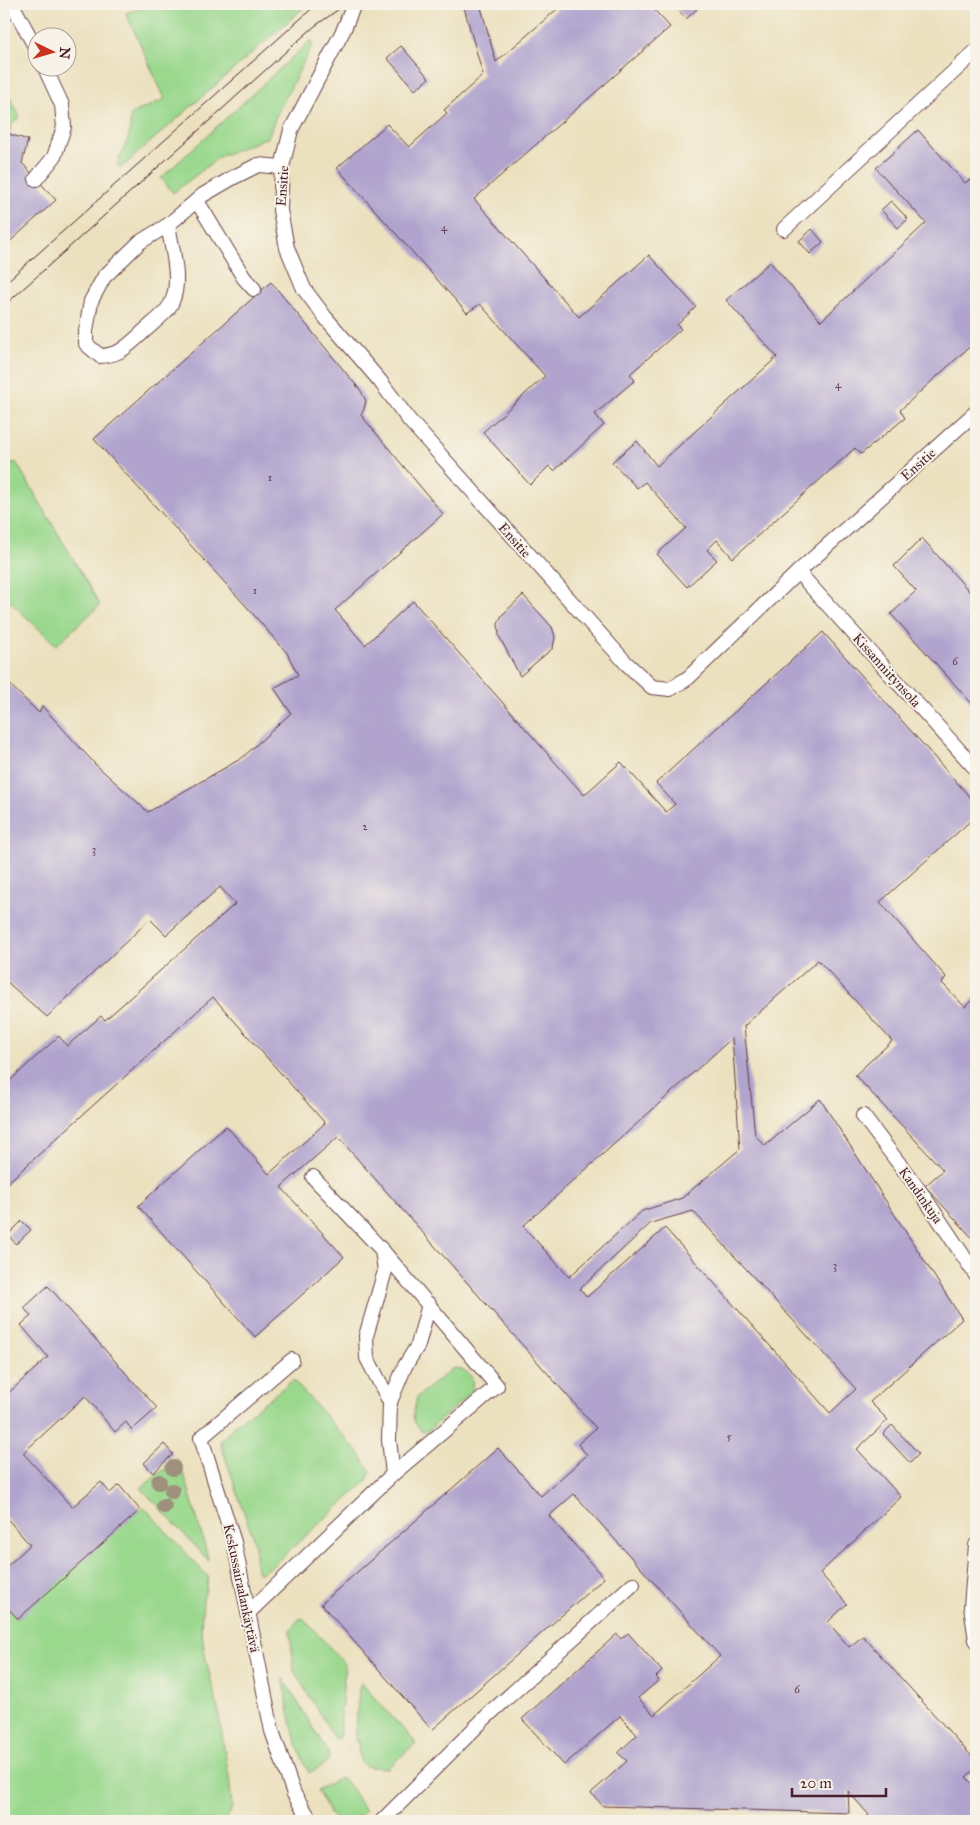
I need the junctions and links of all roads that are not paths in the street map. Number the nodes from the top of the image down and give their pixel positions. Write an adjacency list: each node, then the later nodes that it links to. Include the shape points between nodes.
1 (12, 4): 3 (lane)
2 (354, 4): 6 (lane, Ensitie, via 291,130)
3 (28, 34)
4 (976, 51): 10 (lane)
5 (50, 78): 7 (lane, via 62,105 64,126 54,157)
6 (282, 166): 8 (lane, via 258,165); 13 (lane, Ensitie, via 280,210 287,248 304,289 439,456 626,663 652,687 670,689 688,678)
7 (36, 179)
8 (197, 201): 9 (lane); 11 (lane)
9 (168, 225): 9 (lane, via 140,242 104,277 91,301 86,344 100,356 120,352 167,311 174,299 177,285)
10 (784, 229)
11 (254, 289)
12 (976, 412): 13 (lane, Ensitie)
13 (798, 572): 14 (lane, Kissanniitynsola)
14 (976, 769)
15 (863, 1116): 18 (lane, Kandinkuja, via 922,1194)
16 (313, 1178): 17 (lane)
17 (382, 1250): 19 (lane); 21 (lane, via 385,1271 366,1336 367,1358)
18 (976, 1275)
19 (429, 1304): 21 (lane, via 418,1345); 22 (lane, via 497,1386)
20 (292, 1360): 25 (lane, Keskussairaalankäytävä, via 201,1438 234,1542)
21 (390, 1402): 22 (lane, via 389,1440)
22 (393, 1474): 25 (lane)
23 (976, 1545): 26 (lane, via 971,1607)
24 (633, 1584): 28 (lane, via 486,1717)
25 (248, 1614): 27 (lane, Keskussairaalankäytävä, via 272,1731 294,1794)
26 (976, 1640)
27 (311, 1821)
28 (382, 1821)

